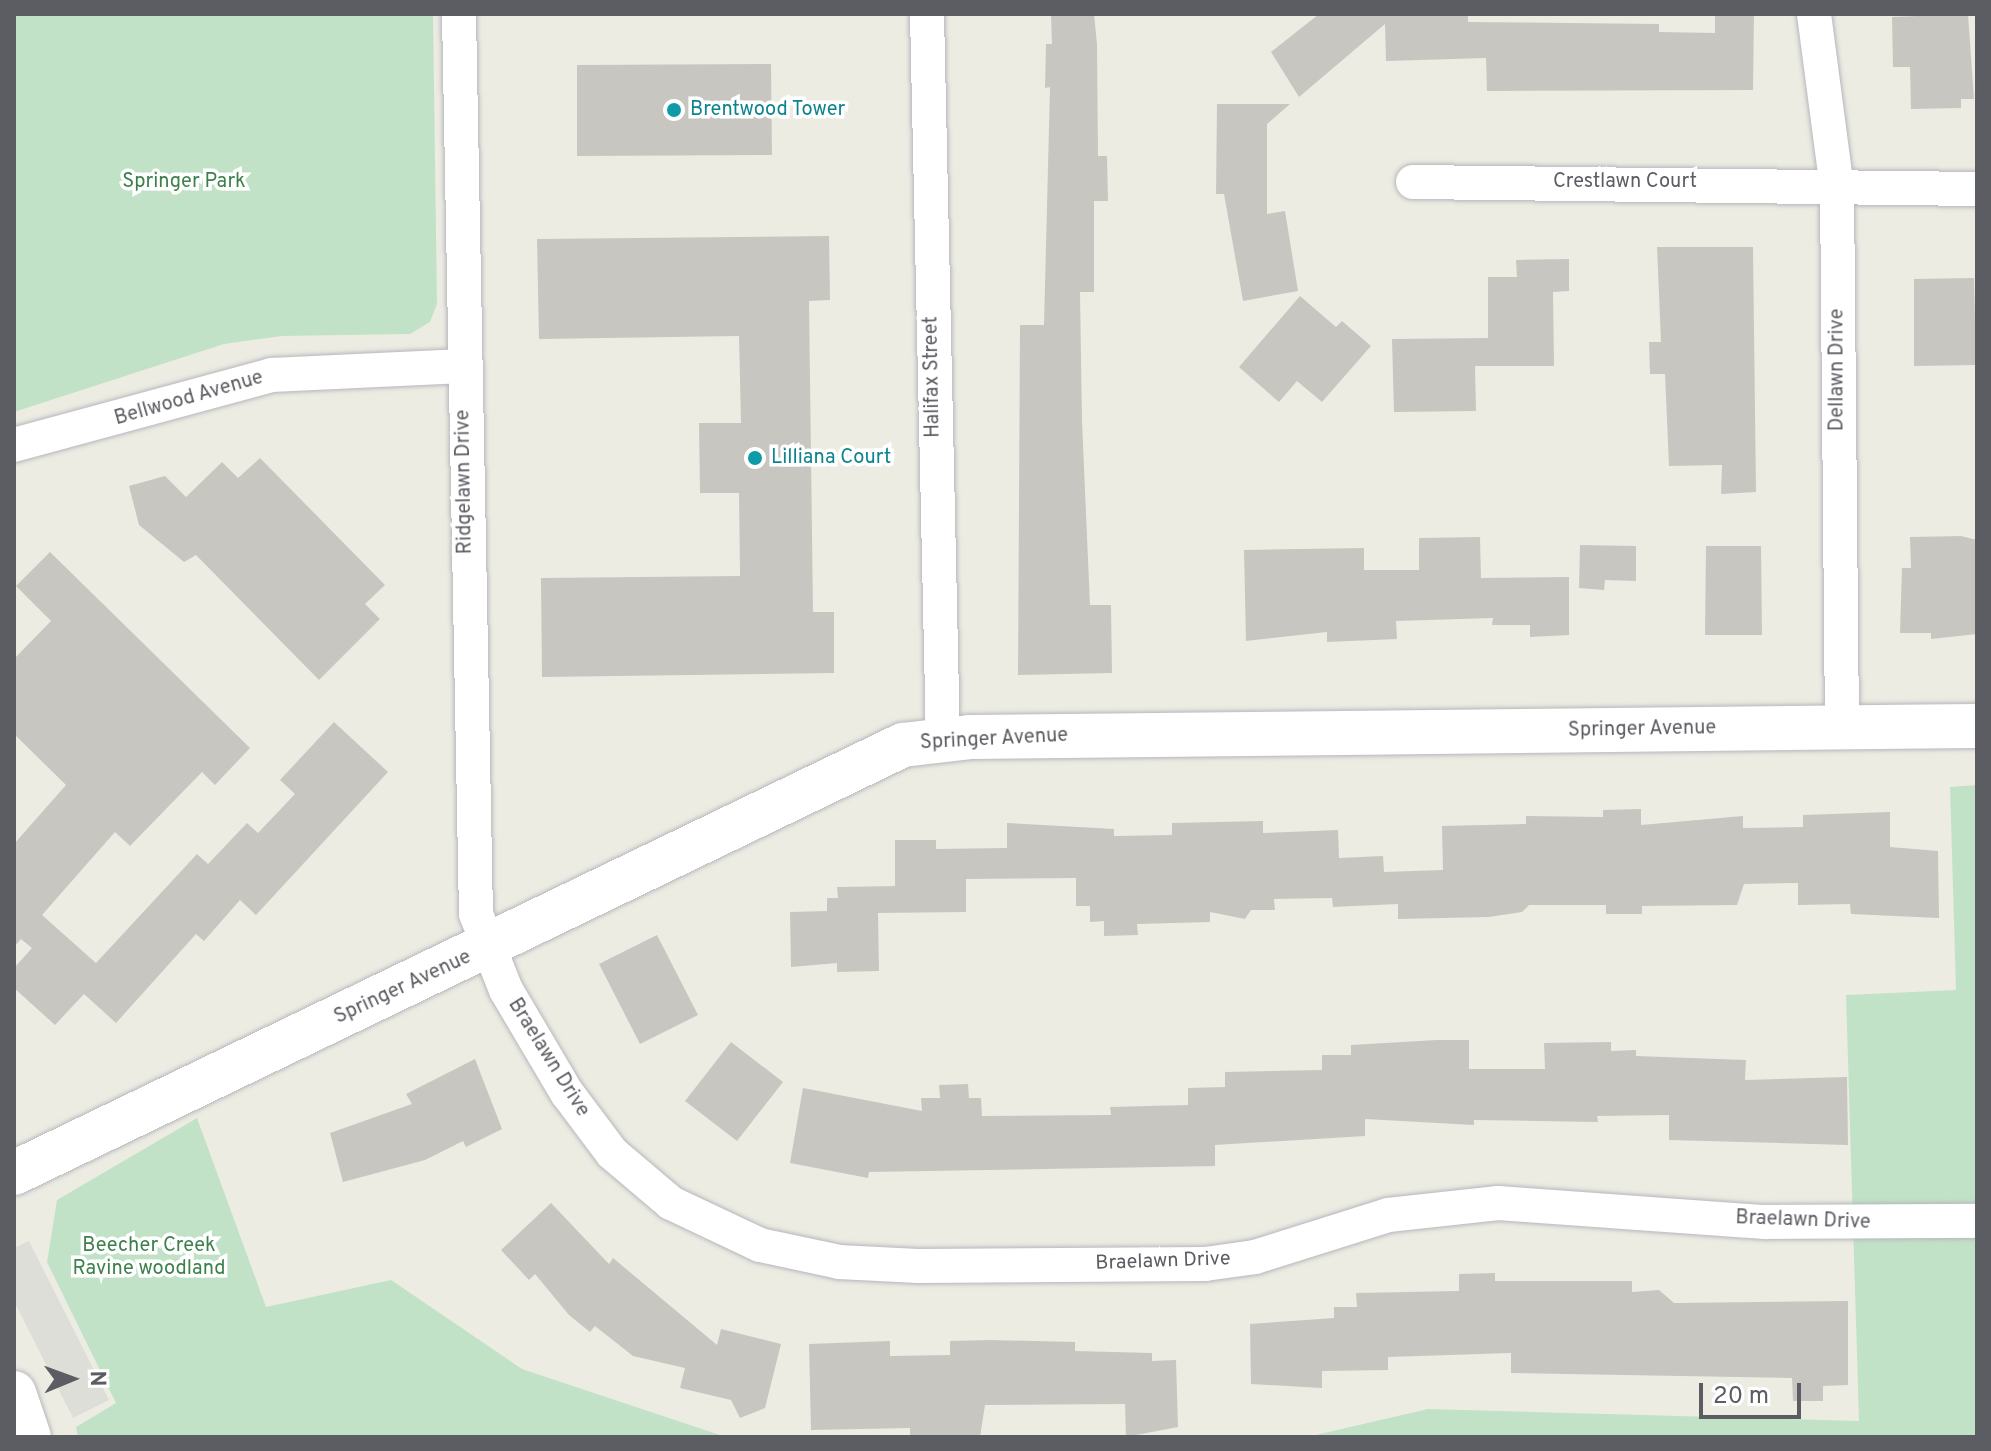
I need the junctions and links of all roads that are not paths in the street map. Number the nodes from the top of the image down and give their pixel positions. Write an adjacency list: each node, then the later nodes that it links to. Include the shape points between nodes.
1 (459, 14): 7 (street, Ridgelawn Drive)
2 (927, 14): 11 (street, Halifax Street)
3 (1814, 14): 5 (street, Dellawn Drive)
4 (1413, 182): 5 (street, Crestlawn Court, via 1784,182)
5 (1837, 188): 6 (street, Crestlawn Court); 10 (street, Dellawn Drive)
6 (1977, 189)
7 (463, 366): 8 (street, Bellwood Avenue, via 272,375); 12 (street, Ridgelawn Drive, via 475,899)
8 (14, 445)
9 (1977, 726): 10 (street, Springer Avenue)
10 (1842, 727): 11 (street, Springer Avenue)
11 (943, 739): 12 (street, Springer Avenue, via 870,757)
12 (489, 947): 13 (street, Springer Avenue); 14 (street, Braelawn Drive, via 506,990 567,1093 612,1153 671,1203 760,1245 839,1262 1205,1264 1255,1257 1388,1215 1498,1203 1791,1223)
13 (14, 1173)
14 (1977, 1221)
15 (14, 1393): 16 (street)
16 (29, 1437)

